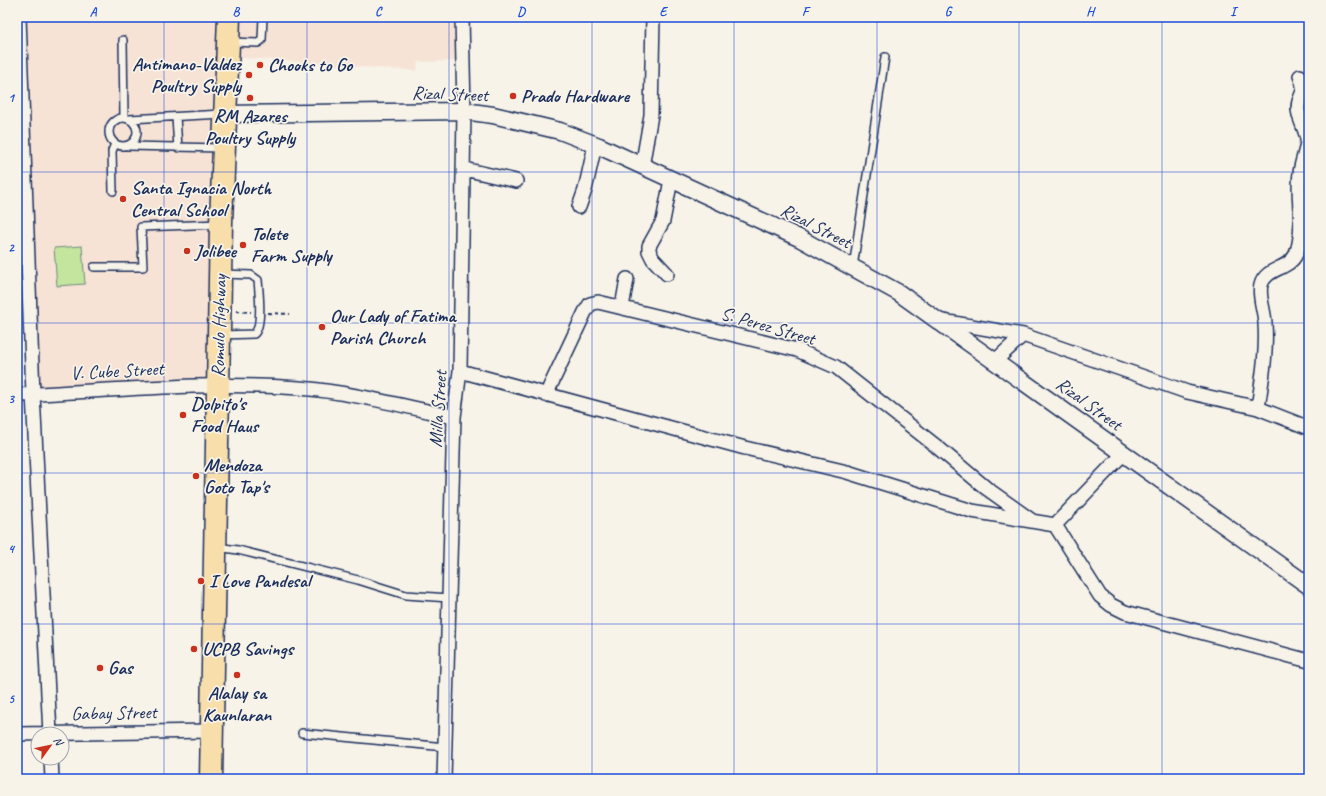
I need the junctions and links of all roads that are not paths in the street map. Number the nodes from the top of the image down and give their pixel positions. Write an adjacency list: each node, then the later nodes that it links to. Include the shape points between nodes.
1 (19, 17): 14 (street)
2 (229, 17): 7 (highway, Romulo Highway)
3 (263, 17): 7 (lane, via 262,40 258,43)
4 (462, 17): 10 (street, Milla Street)
5 (653, 17): 20 (street, via 651,115)
6 (123, 40): 13 (lane)
7 (229, 42): 11 (highway, Romulo Highway)
8 (885, 57): 28 (lane)
9 (1300, 76): 42 (street, via 1304,85 1298,107 1307,140 1299,174 1300,226 1293,258 1288,264 1269,273 1261,286 1265,332 1264,369)
10 (464, 111): 11 (street, Rizal Street); 16 (street, Rizal Street, via 493,114 560,131); 21 (street, Milla Street)
11 (225, 114): 12 (lane); 19 (highway, Romulo Highway)
12 (176, 117): 13 (lane); 18 (lane)
13 (126, 119): 15 (lane, via 117,119 111,124 110,138); 17 (lane, via 137,127 138,133 136,139)
14 (20, 120): 39 (street)
15 (115, 144): 17 (lane); 24 (lane, via 112,151)
16 (595, 144): 20 (street, Rizal Street); 25 (street)
17 (128, 146): 18 (lane)
18 (178, 148): 19 (lane)
19 (224, 148): 26 (highway, Romulo Highway)
20 (642, 167): 22 (street, Rizal Street)
21 (464, 169): 23 (street); 37 (street, Milla Street)
22 (671, 180): 28 (street, Rizal Street, via 799,238); 30 (street, via 663,221 648,246 653,259)
23 (516, 181)
24 (113, 191)
25 (579, 207)
26 (221, 223): 27 (lane, via 141,227 143,267); 29 (highway, Romulo Highway)
27 (94, 267)
28 (853, 268): 33 (street, Rizal Street, via 899,292)
29 (221, 274): 34 (highway, Romulo Highway); 34 (lane, via 255,276 258,280 259,312 257,332 254,334)
30 (667, 274)
31 (627, 279): 32 (street)
32 (622, 307): 41 (street, S. Perez Street, via 598,302 590,304); 46 (street, S. Perez Street, via 797,350 836,367 986,488)
33 (937, 320): 35 (street); 36 (street, Rizal Street)
34 (220, 335): 38 (highway, Romulo Highway)
35 (1023, 335): 36 (street); 42 (street, via 1188,392)
36 (995, 361): 45 (street, Rizal Street)
37 (460, 371): 41 (street); 43 (street, Milla Street)
38 (218, 386): 39 (street, V. Cube Street); 43 (street, V. Cube Street, via 300,388 349,395); 48 (highway, Romulo Highway)
39 (33, 394): 40 (street, V. Cube Street); 52 (street)
40 (17, 395)
41 (546, 395): 46 (street, via 847,472 972,511)
42 (1258, 408): 44 (street)
43 (454, 417): 50 (street, Milla Street)
44 (1309, 428)
45 (1124, 453): 47 (street); 49 (street, Rizal Street)
46 (1034, 522): 47 (street)
47 (1055, 525): 51 (street, via 1100,596 1110,605 1125,612)
48 (215, 546): 50 (lane, via 358,580 406,595); 53 (highway, Romulo Highway)
49 (1309, 586)
50 (449, 598): 58 (street, Milla Street)
51 (1309, 661)
52 (50, 726)
53 (212, 731): 54 (street, Gabay Street); 61 (highway, Romulo Highway)
54 (70, 733)
55 (302, 733): 58 (lane)
56 (17, 734): 57 (street, Gabay Street)
57 (30, 734)
58 (445, 747): 62 (street, Milla Street)
59 (51, 766): 60 (street)
60 (52, 779)
61 (211, 779)
62 (444, 779)

